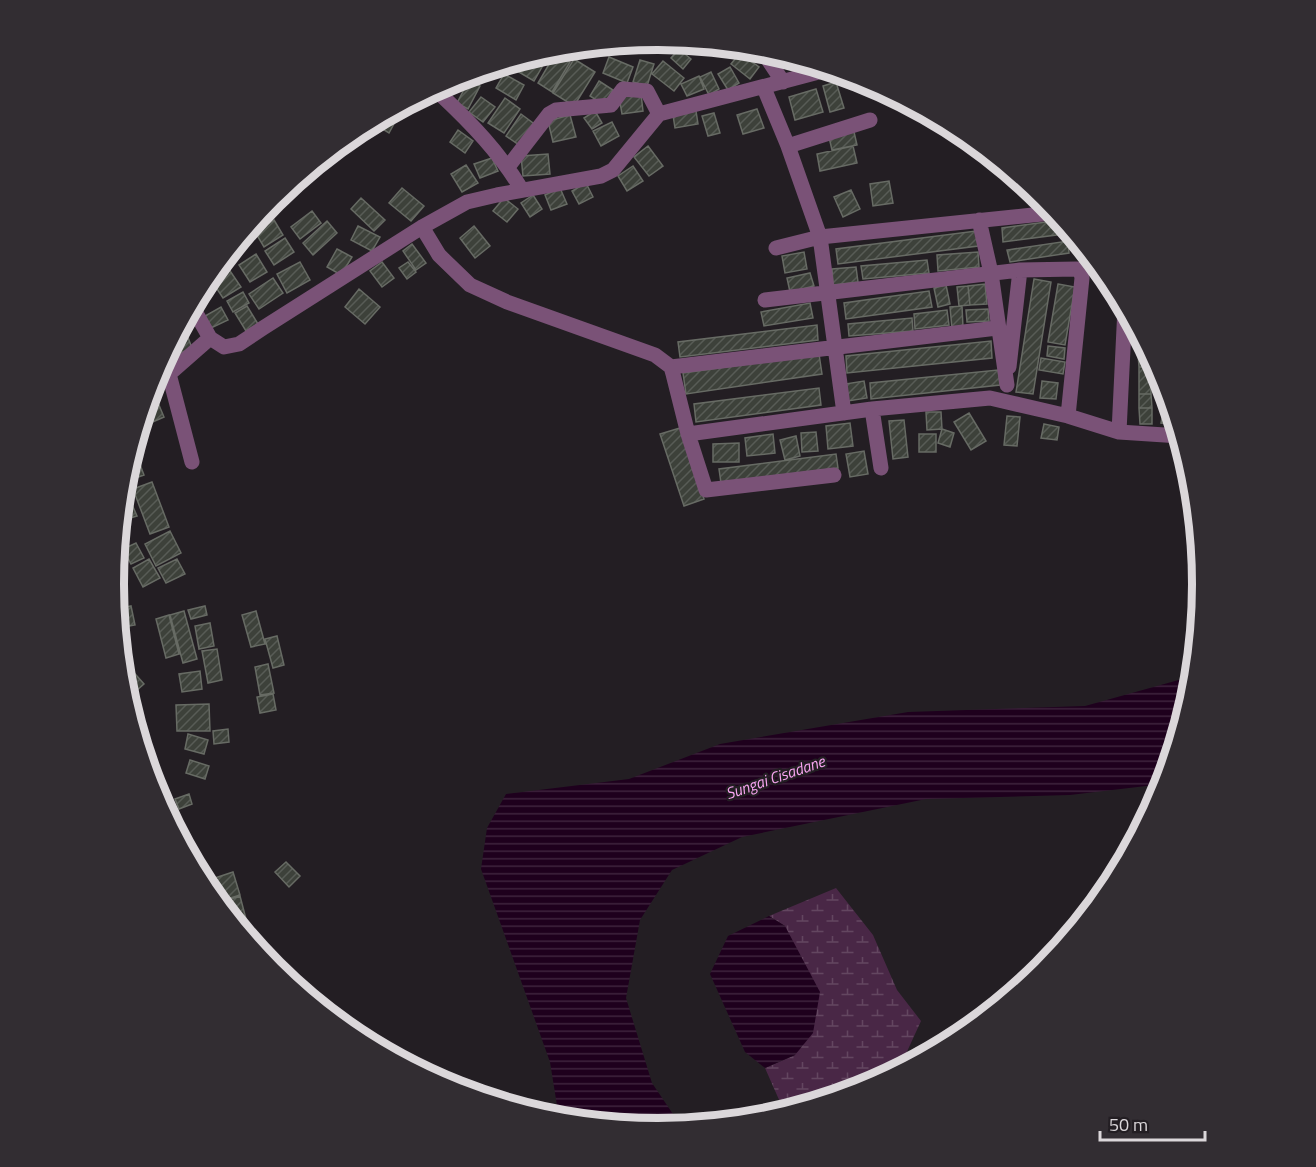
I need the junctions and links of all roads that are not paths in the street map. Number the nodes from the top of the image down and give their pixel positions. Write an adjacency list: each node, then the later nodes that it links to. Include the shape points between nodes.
1 (770, 62): 3 (street)
2 (814, 73): 3 (street)
3 (783, 82): 4 (street)
4 (764, 88): 6 (street); 8 (street)
5 (442, 96): 9 (street)
6 (659, 114): 9 (street, via 648,92 623,89 611,105 556,110); 10 (street, via 621,160 601,176)
7 (870, 120): 8 (street)
8 (788, 146): 14 (street)
9 (508, 167): 10 (street)
10 (522, 190): 13 (street, via 466,202)
11 (1043, 214): 12 (street)
12 (979, 220): 14 (street); 17 (street)
13 (422, 227): 23 (street, via 239,345 224,347); 25 (street, via 439,255 470,285 655,355)
14 (820, 237): 15 (street); 18 (street)
15 (776, 248)
16 (1020, 270): 17 (street); 28 (street); 31 (street, via 1073,268 1081,273)
17 (991, 273): 18 (street); 22 (street)
18 (828, 293): 19 (street); 24 (street)
19 (765, 300)
20 (197, 315): 23 (street)
21 (1124, 324): 32 (street)
22 (998, 328): 24 (street); 28 (street)
23 (210, 338): 26 (street)
24 (836, 348): 25 (street); 30 (street)
25 (670, 367): 33 (street)
26 (169, 374): 27 (street); 35 (street)
27 (166, 376)
28 (1005, 392): 29 (street, via 990,398); 31 (street)
29 (872, 409): 30 (street); 36 (street)
30 (844, 413): 33 (street)
31 (1068, 416): 32 (street)
32 (1119, 432): 34 (street)
33 (688, 434): 37 (street, via 706,490)
34 (1171, 435)
35 (192, 462)
36 (881, 468)
37 (834, 475)

